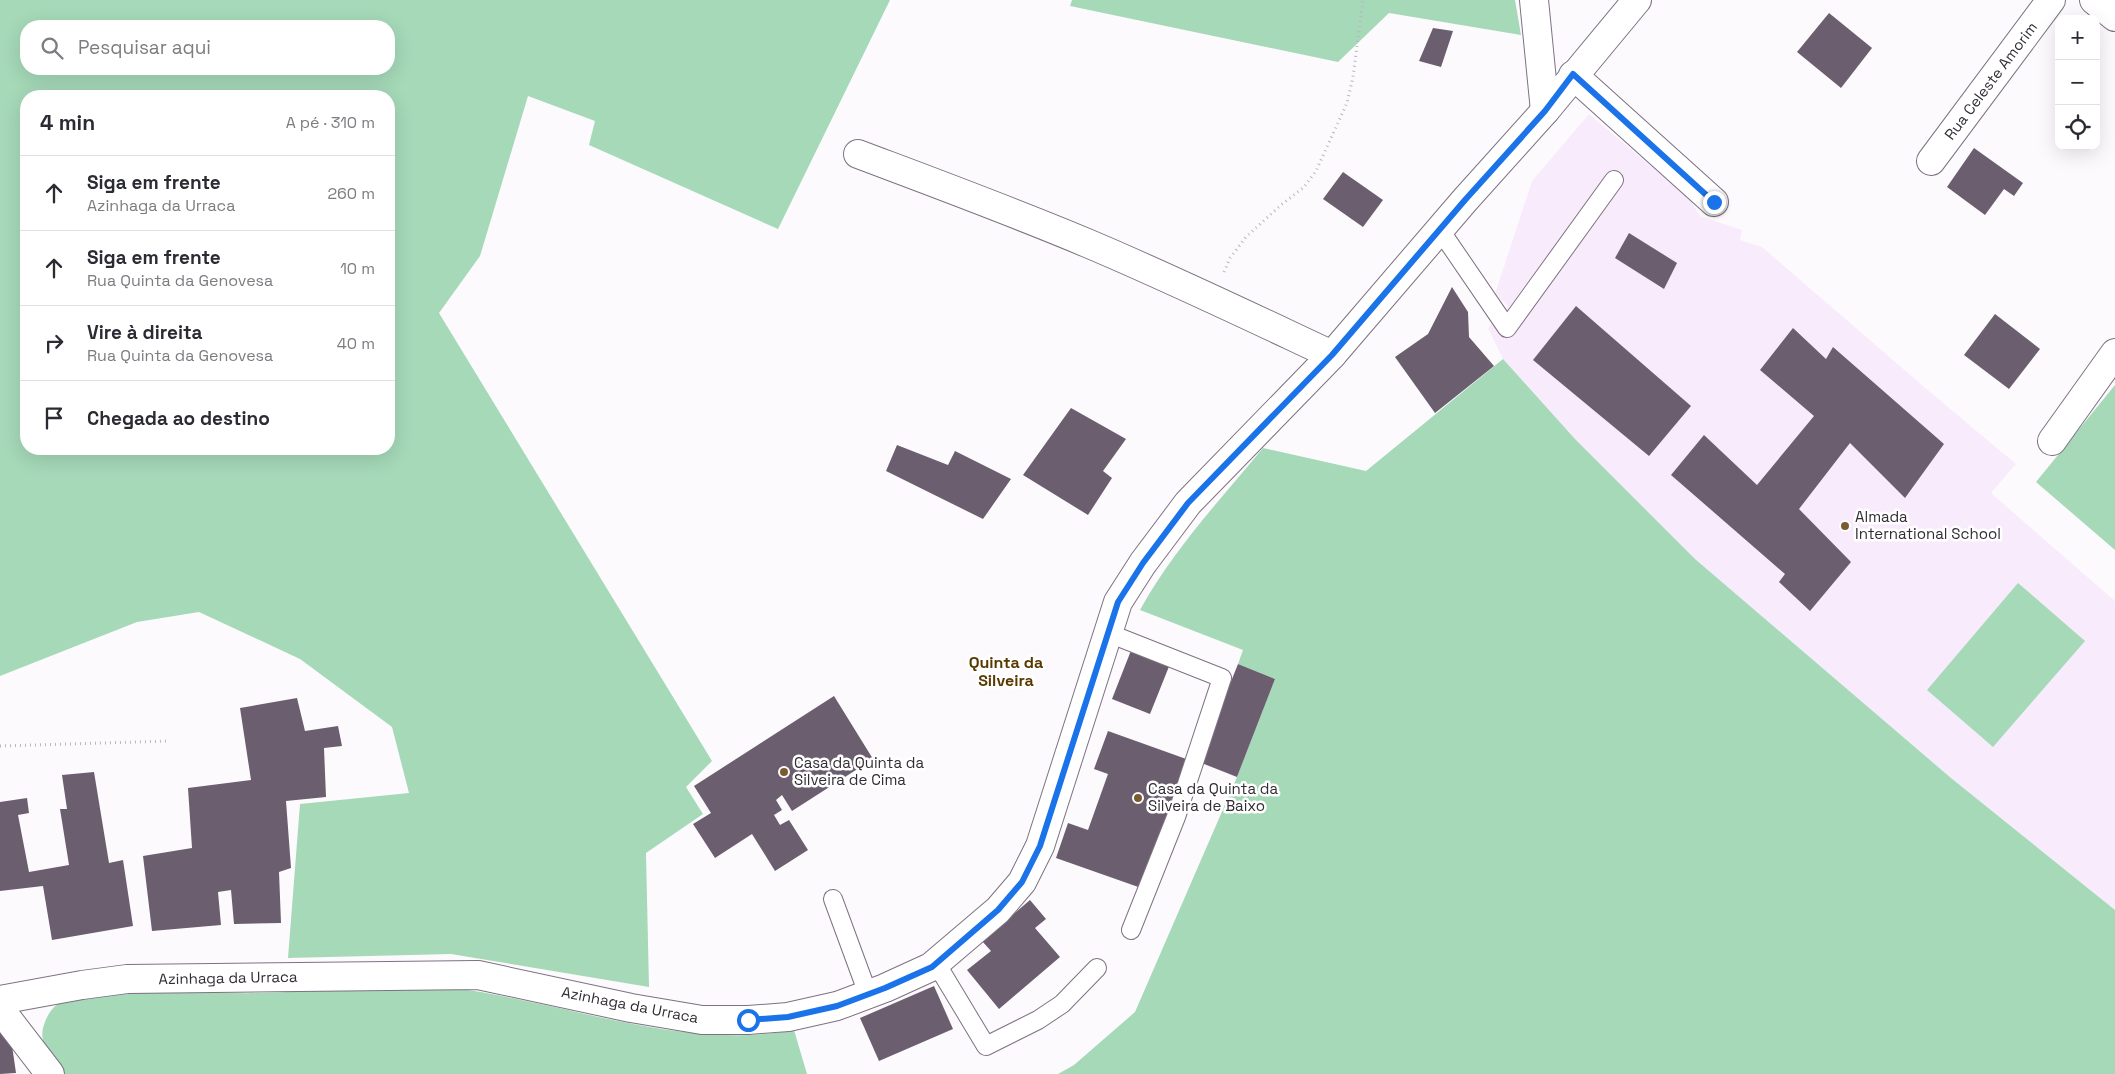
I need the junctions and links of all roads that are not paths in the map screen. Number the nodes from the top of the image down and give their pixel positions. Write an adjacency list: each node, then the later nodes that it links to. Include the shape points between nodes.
1 (1534, 0): 7 (street)
2 (1637, 0): 6 (street, Azinhaga da Urraca)
3 (2051, 0): 9 (street, Rua Celeste Amorim)
4 (2094, 0): 5 (street)
5 (2115, 17)
6 (1573, 74): 7 (street, Azinhaga da Urraca); 11 (street)
7 (1545, 111): 12 (street, Azinhaga da Urraca)
8 (858, 154): 14 (street, via 1071,236)
9 (1930, 161)
10 (1614, 180): 12 (lane, via 1507,328)
11 (1714, 202)
12 (1440, 230): 14 (street, Azinhaga da Urraca)
13 (2115, 353): 15 (street)
14 (1332, 355): 16 (street, Azinhaga da Urraca, via 1188,503 1118,602)
15 (2052, 441)
16 (1108, 634): 18 (lane, via 1222,678 1176,817); 19 (street, Azinhaga da Urraca, via 1040,846 1022,882 998,910)
17 (833, 899): 21 (lane)
18 (1131, 930)
19 (936, 963): 20 (lane, via 986,1046 1062,1004); 21 (street, Azinhaga da Urraca)
20 (1097, 968)
21 (868, 994): 22 (street, Azinhaga da Urraca, via 837,1006 788,1017 748,1020 702,1020 640,1010 478,975 127,979)
22 (0, 1000)
23 (0, 1009): 24 (street)
24 (50, 1074)

